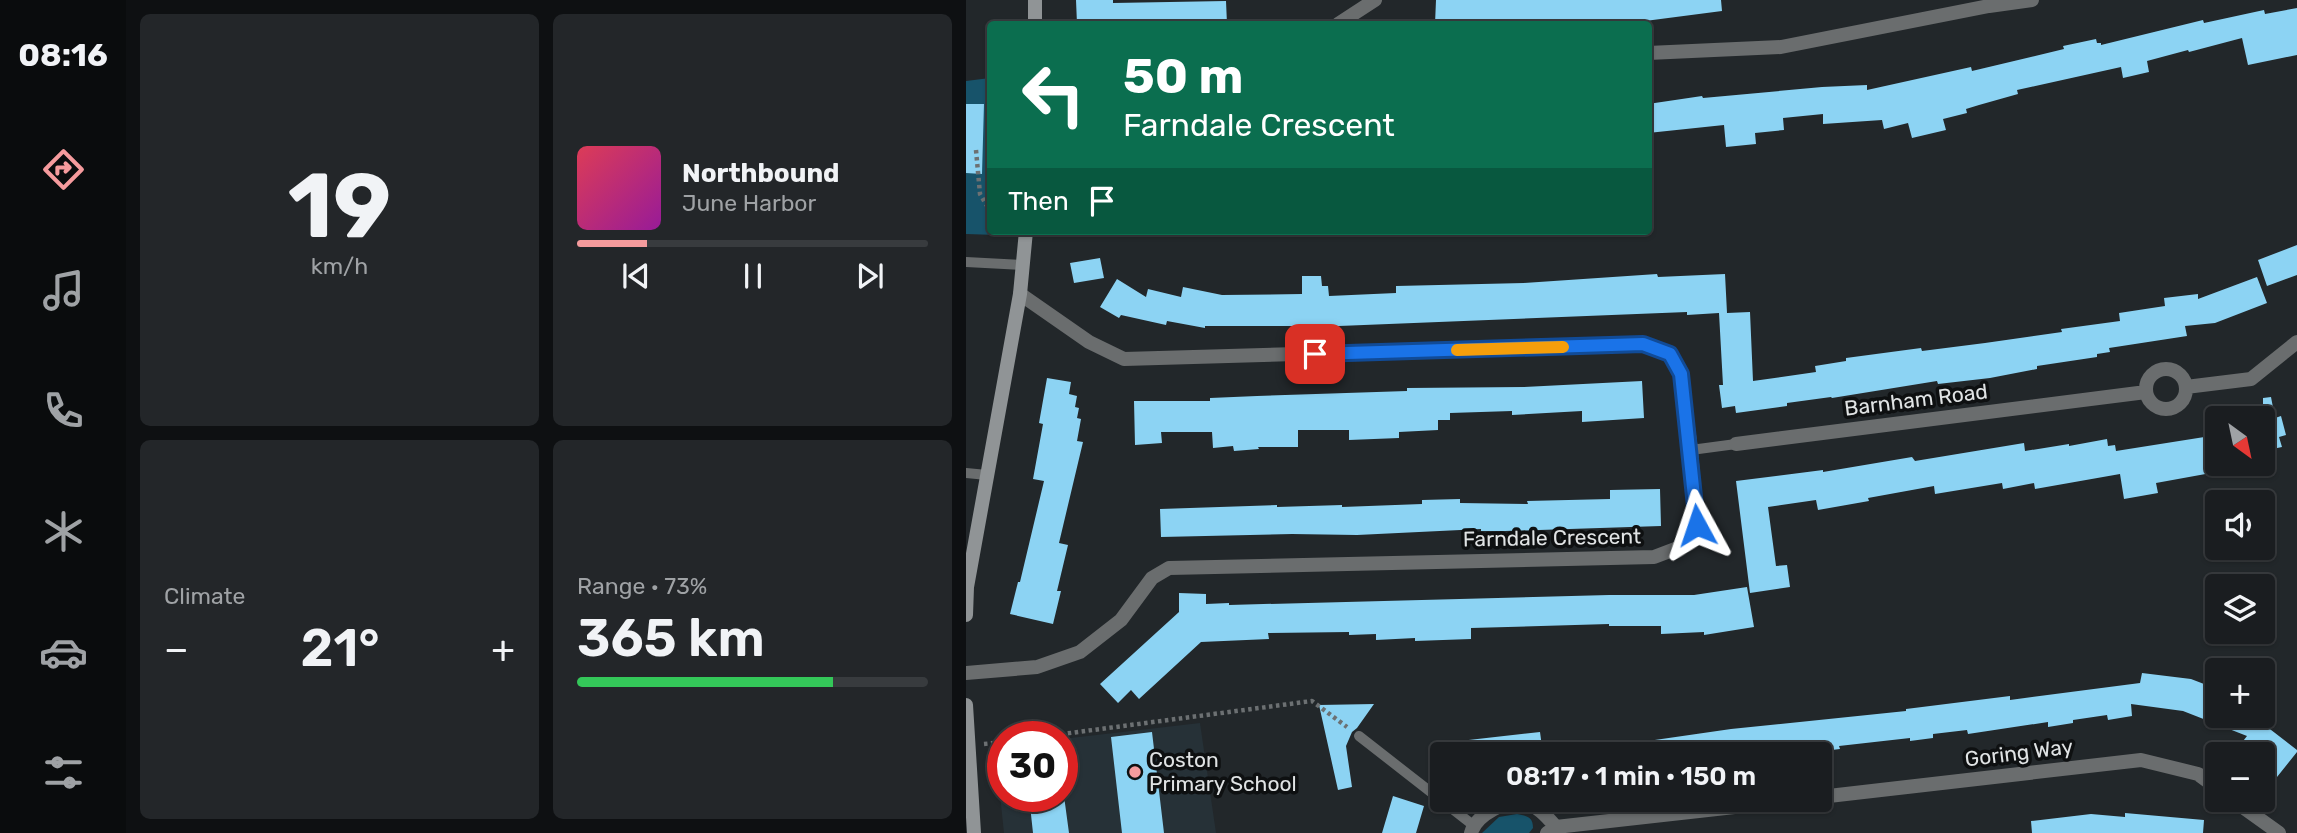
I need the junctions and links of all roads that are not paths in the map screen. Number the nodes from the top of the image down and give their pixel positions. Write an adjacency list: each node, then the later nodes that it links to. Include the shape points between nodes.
1 (1035, 0): 4 (street)
2 (1375, 0): 5 (street)
3 (2032, 0): 6 (street, via 1782,47)
4 (1035, 21)
5 (1343, 21)
6 (1652, 53)
7 (1026, 235): 9 (street)
8 (966, 262): 9 (lane)
9 (1023, 265): 10 (street)
10 (1020, 294): 15 (street, Farndale Crescent, via 1089,342 1124,359 1643,344 1670,354 1681,374); 17 (street)
11 (2297, 342): 12 (street, via 2251,379)
12 (2186, 387): 13 (street, via 2182,400 2165,409 2152,404); 13 (street, via 2180,375 2163,369 2148,380)
13 (2146, 392): 14 (street, Barnham Road)
14 (1736, 444): 15 (lane, Barnham Road)
15 (1691, 450): 19 (street, Farndale Crescent, via 1697,525 1683,545 1654,556 1169,568 1152,578 1121,620 1080,652 1037,667)
16 (966, 473): 17 (lane)
17 (988, 475): 18 (street)
18 (966, 615)
19 (966, 673)
20 (966, 705): 28 (street)
21 (1359, 736): 26 (lane)
22 (2205, 779): 23 (street, Goring Way, via 2141,760)
23 (1832, 796)
24 (1699, 812): 27 (street)
25 (2250, 812): 29 (street)
26 (1472, 829): 27 (street, via 1498,806 1524,803 1542,811)
27 (1551, 830)
28 (974, 833)
29 (2279, 833)

